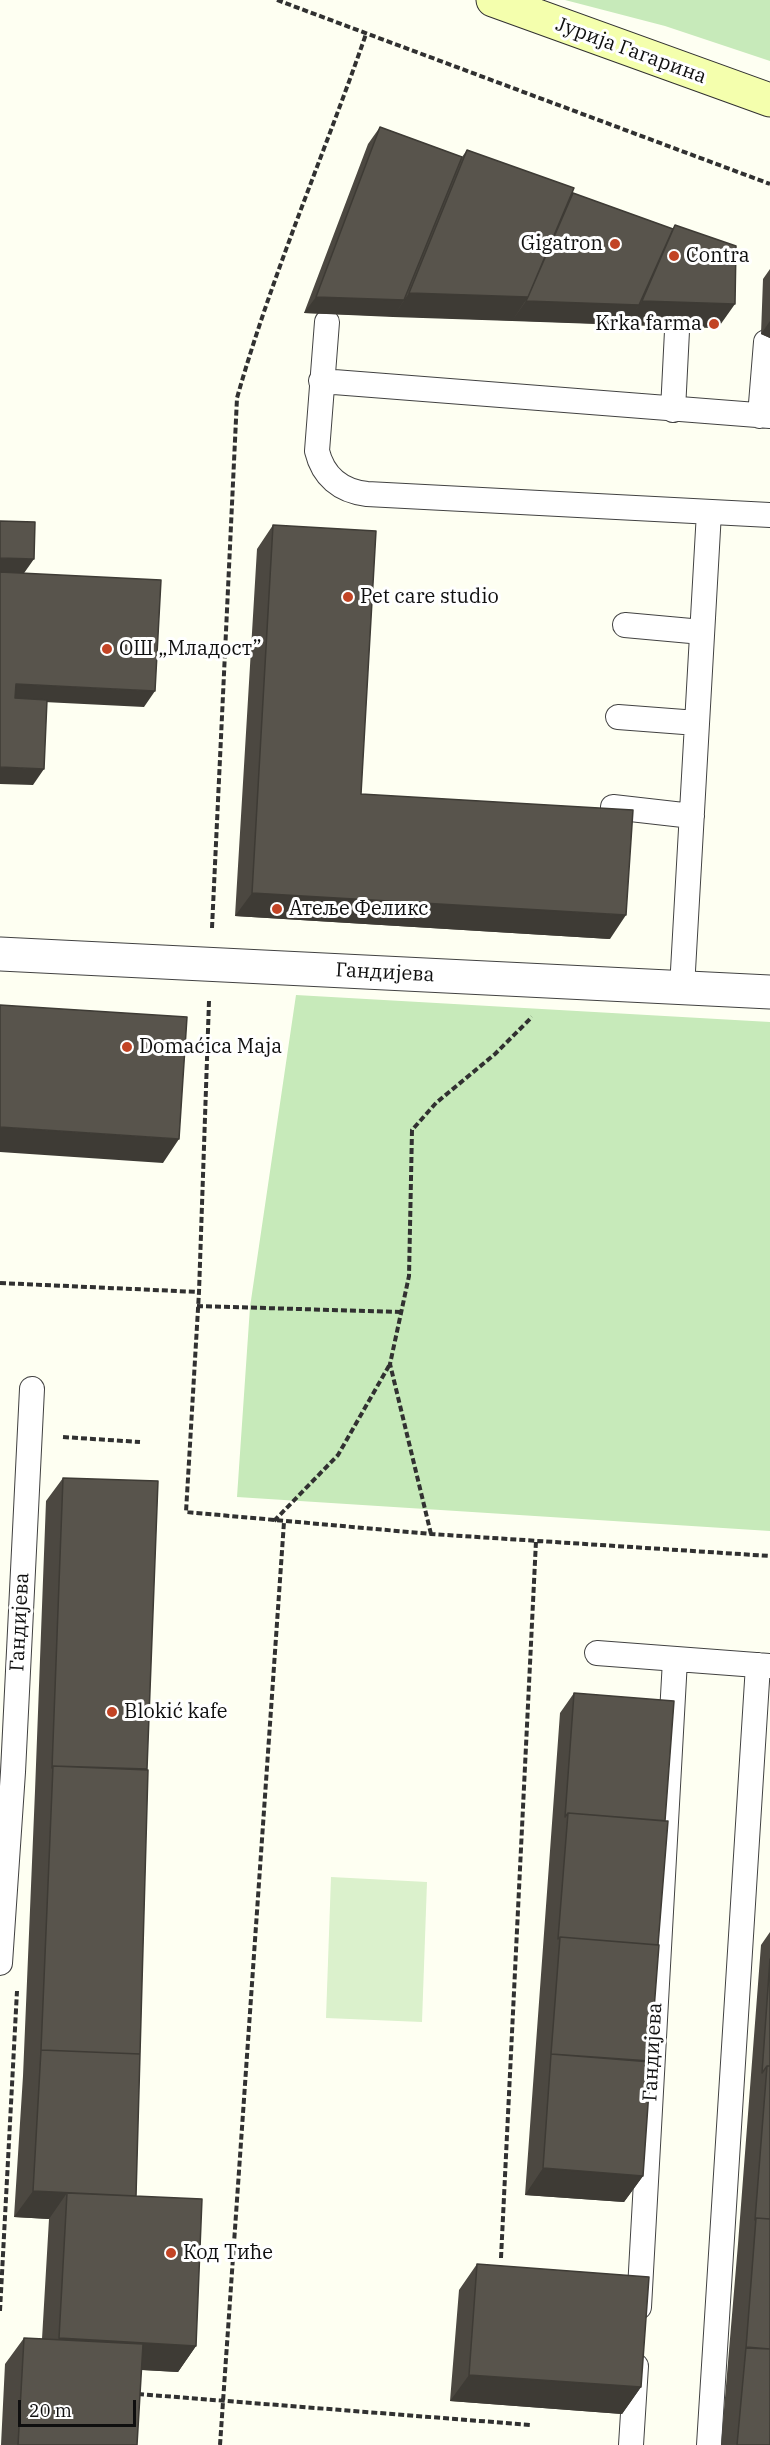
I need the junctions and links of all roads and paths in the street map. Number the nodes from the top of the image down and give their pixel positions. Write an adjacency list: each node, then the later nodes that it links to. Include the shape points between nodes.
1 (277, 0): 4 (path)
2 (493, 0): 3 (main road, Јурија Гагарина)
3 (770, 100)
4 (770, 184)
5 (327, 322): 8 (lane)
6 (677, 331): 9 (lane)
7 (766, 342): 10 (lane)
8 (321, 381): 9 (lane); 11 (lane, via 316,441 319,461 330,478 347,490 378,495)
9 (673, 410): 10 (lane)
10 (765, 416)
11 (709, 512): 12 (lane); 14 (lane)
12 (770, 515)
13 (626, 625): 14 (lane)
14 (702, 632): 16 (lane)
15 (618, 717): 16 (lane)
16 (697, 723): 18 (lane)
17 (613, 807): 18 (lane)
18 (692, 816): 20 (lane)
19 (0, 954): 20 (street, Гандијева)
20 (682, 988): 21 (street, Гандијева)
21 (770, 992)
22 (535, 1014): 26 (path, via 495,1054 436,1103 412,1130 409,1276)
23 (0, 1283): 24 (path)
24 (199, 1292)
25 (197, 1306): 26 (path)
26 (400, 1312): 27 (path)
27 (390, 1364): 29 (path, via 338,1455); 31 (path)
28 (32, 1389): 36 (lane, Гандијева)
29 (273, 1521)
30 (284, 1522): 39 (path)
31 (431, 1534)
32 (536, 1541): 37 (path)
33 (597, 1653): 34 (lane)
34 (675, 1660): 35 (lane); 42 (lane, Гандијева)
35 (764, 1665): 43 (lane)
36 (0, 1963)
37 (501, 2258)
38 (138, 2394): 39 (path)
39 (224, 2399): 40 (path); 41 (path)
40 (531, 2425)
41 (220, 2445)
42 (631, 2445)
43 (709, 2445)

